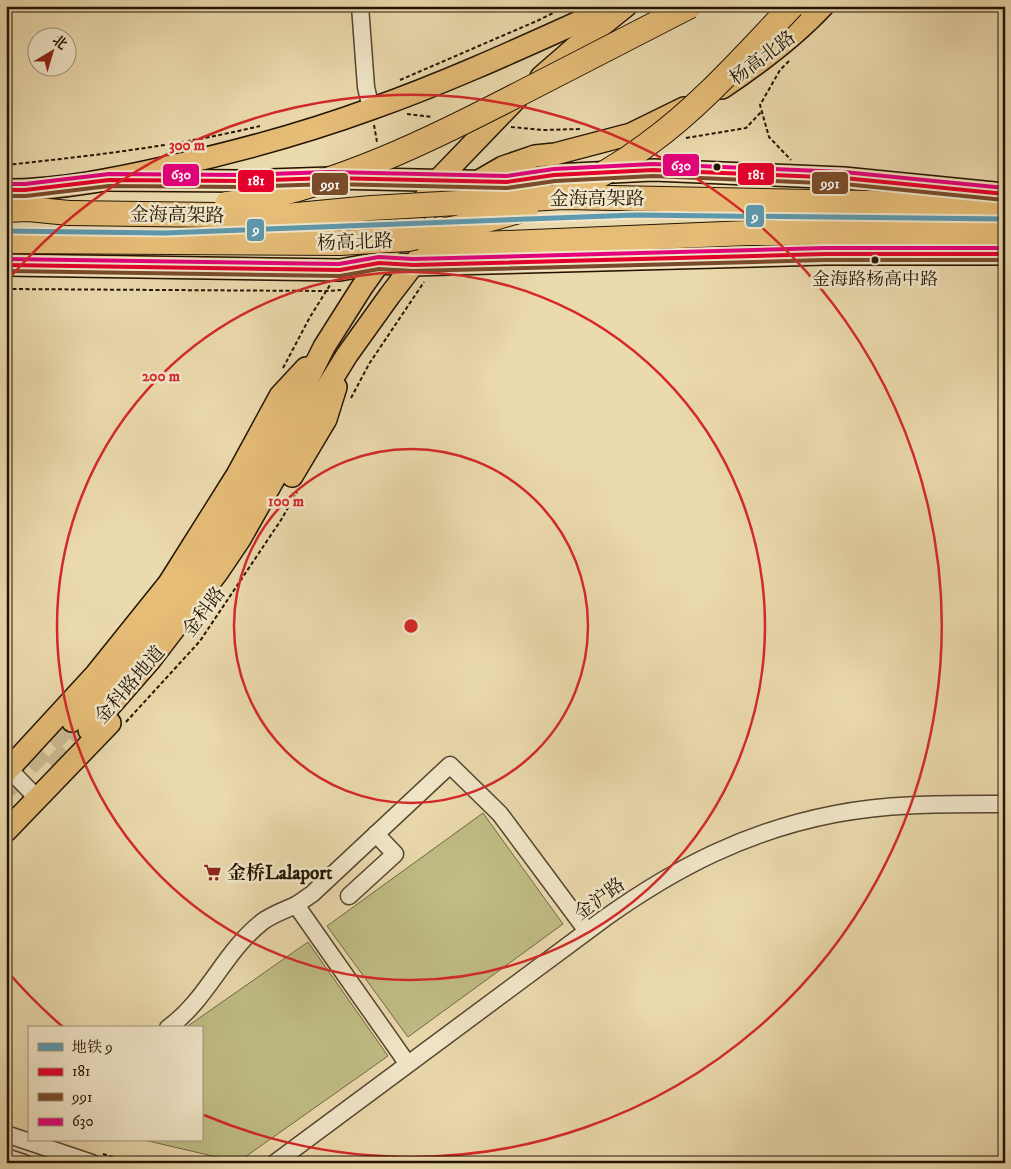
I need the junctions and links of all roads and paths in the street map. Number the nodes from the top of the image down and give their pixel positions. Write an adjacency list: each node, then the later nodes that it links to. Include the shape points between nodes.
1 (360, 6): 10 (street)
2 (567, 6): 9 (path)
3 (614, 6): 10 (main road, via 502,57)
4 (626, 6): 15 (main road)
5 (690, 6): 27 (highway, bridge, via 458,125 363,167 303,188 214,206)
6 (792, 6): 30 (highway, 杨高北路, bridge, via 681,117 647,145 582,185 530,208 469,225 408,239)
7 (823, 6): 22 (main road, 杨高北路, via 754,66 706,98 631,134 555,154 535,156 503,167)
8 (794, 56): 11 (path, via 780,70 760,105)
9 (395, 82)
10 (369, 102): 20 (main road, via 304,131 197,161)
11 (762, 112): 17 (path, via 746,128); 18 (path, via 769,137)
12 (408, 114): 13 (path)
13 (435, 118)
14 (268, 124): 19 (path, via 128,150)
15 (490, 125): 16 (path, via 543,130); 21 (main road)
16 (580, 129)
17 (681, 138)
18 (791, 160)
19 (6, 166)
20 (108, 180): 21 (main road); 23 (main road)
21 (438, 180): 22 (main road); 32 (main road)
22 (477, 182): 24 (main road, via 653,170 844,178); 34 (main road, 金科路)
23 (6, 190)
24 (1005, 194)
25 (6, 210): 27 (highway)
26 (1005, 210): 27 (highway, 金海高架路, bridge, via 919,204 564,197 286,216)
27 (69, 213)
28 (1005, 232): 30 (highway, 金海高架路, bridge, via 748,233 482,244)
29 (6, 241): 30 (highway, 杨高北路, bridge)
30 (340, 243)
31 (1005, 254): 34 (main road, via 825,254)
32 (379, 263): 33 (main road, via 340,270); 34 (main road); 36 (main road)
33 (6, 265)
34 (413, 265): 37 (main road, 金科路)
35 (326, 291): 38 (path)
36 (324, 347): 39 (main road); 41 (main road, via 280,396 237,475 169,583 96,674)
37 (347, 355): 39 (main road, 金科路); 42 (main road, 金科路, via 326,419 245,555 150,680)
38 (282, 370)
39 (303, 408): 40 (main road, 金科路地道, via 244,531 217,573 151,660)
40 (81, 725)
41 (7, 769): 42 (street)
42 (38, 799): 44 (main road, 金科路)
43 (1005, 804): 48 (street, 金沪路, via 877,808 793,824 717,851 683,868 644,890)
44 (6, 831)
45 (376, 834): 46 (street, via 395,854); 47 (street); 48 (street, via 450,764 500,814)
46 (349, 896)
47 (296, 905): 49 (street, via 263,921 225,961 200,998); 50 (street)
48 (587, 931): 50 (street, 金沪路)
49 (171, 1026)
50 (407, 1064): 57 (street, 金沪路)
51 (6, 1134): 52 (street)
52 (28, 1139)
53 (43, 1143): 56 (street)
54 (6, 1157): 55 (street)
55 (24, 1163)
56 (92, 1163)
57 (275, 1163)

